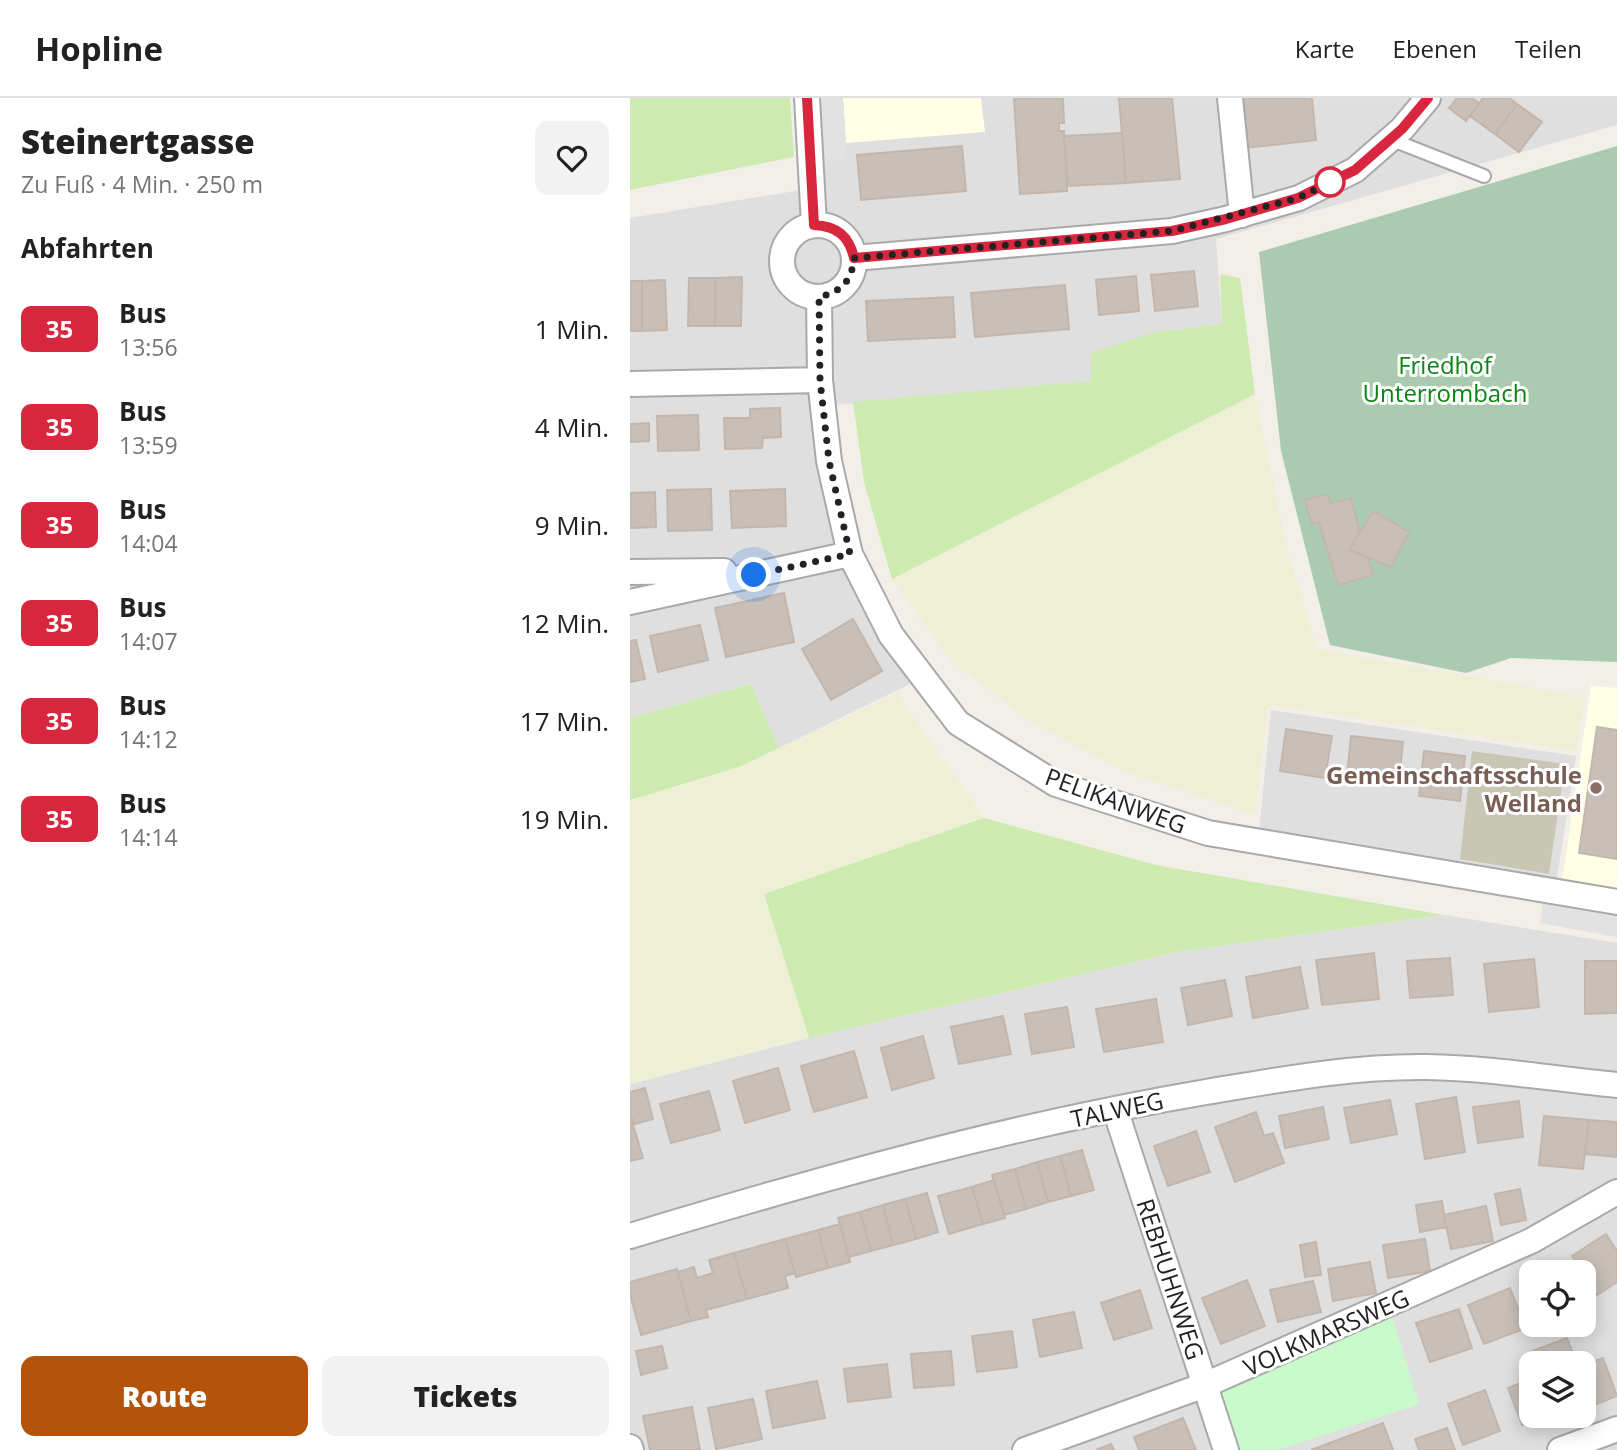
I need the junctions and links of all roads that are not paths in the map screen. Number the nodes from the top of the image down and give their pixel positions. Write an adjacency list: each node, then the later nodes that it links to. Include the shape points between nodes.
1 (807, 98): 7 (street)
2 (1230, 98): 6 (street)
3 (1428, 98): 4 (street)
4 (1391, 139): 5 (lane); 6 (street, via 1355,170 1298,198)
5 (1484, 176)
6 (1242, 215): 8 (street, via 1172,231)
7 (814, 225): 8 (street, via 846,237); 9 (street, via 787,242 782,264 791,285)
8 (854, 258): 9 (street, via 853,270 841,289)
9 (819, 297): 10 (street, PELIKANWEG)
10 (820, 380): 11 (street); 12 (street, PELIKANWEG, via 829,461)
11 (630, 384)
12 (850, 554): 13 (street); 16 (street, PELIKANWEG, via 891,635 958,723 1056,784 1209,833)
13 (779, 570): 14 (street); 15 (street)
14 (630, 572)
15 (630, 602)
16 (1617, 902)
17 (1617, 1085): 18 (street, TALWEG, via 1427,1067 1269,1081)
18 (1115, 1109): 20 (street, TALWEG, via 848,1174); 21 (street, REBHUHNWEG)
19 (1617, 1192): 21 (street, VOLKMARSWEG, via 1531,1241)
20 (630, 1236)
21 (1205, 1385): 23 (street, VOLKMARSWEG); 24 (street, REBHUHNWEG)
22 (1617, 1429): 25 (street)
23 (1025, 1450)
24 (1226, 1450)
25 (1560, 1450)

